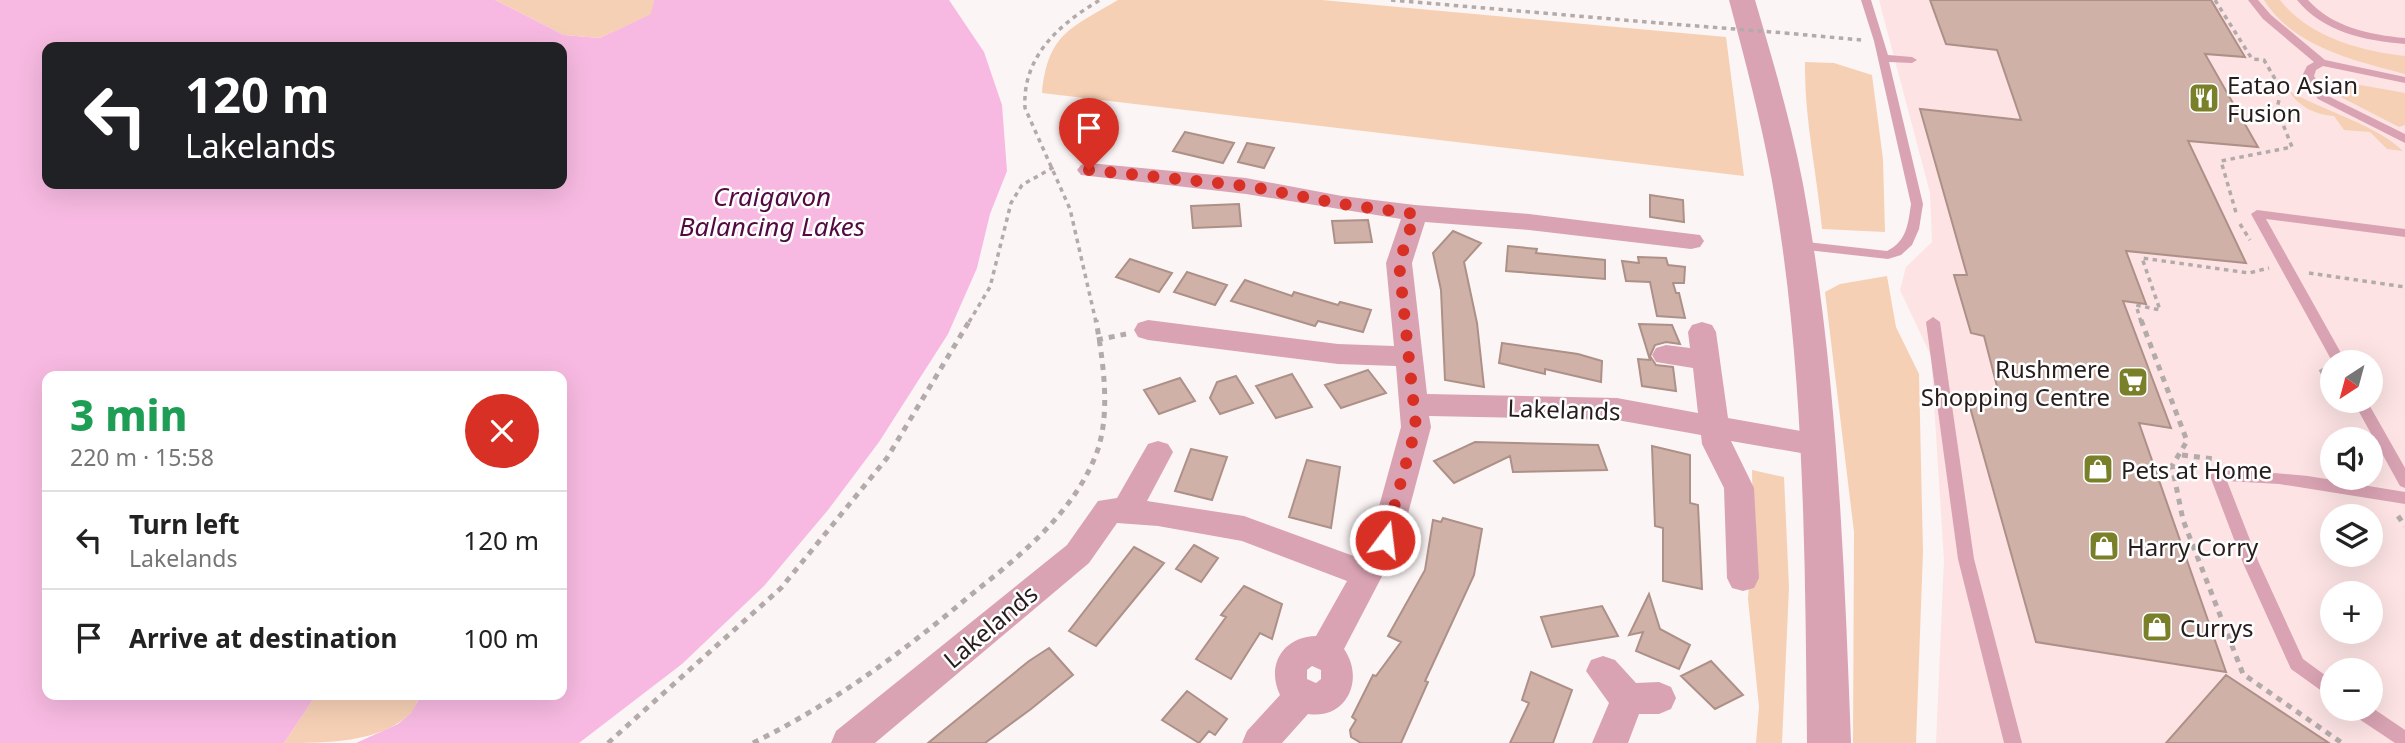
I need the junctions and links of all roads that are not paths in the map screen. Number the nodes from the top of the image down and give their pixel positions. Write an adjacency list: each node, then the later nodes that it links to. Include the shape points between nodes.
1 (1742, 0): 15 (street, via 1760,58)
2 (1866, 0): 6 (lane)
3 (2253, 0): 8 (lane)
4 (2302, 0): 5 (lane, via 2317,14 2348,29)
5 (2405, 41)
6 (1883, 58): 7 (lane); 15 (lane, via 1917,204 1908,243 1901,251 1874,256)
7 (1912, 60)
8 (2321, 62): 9 (lane); 10 (lane, via 2308,76 2322,97)
9 (2405, 79)
10 (2405, 139)
11 (1089, 170): 12 (street, via 1247,186)
12 (1415, 214): 14 (street); 20 (street, via 1399,263)
13 (2405, 233): 18 (lane, via 2257,214)
14 (1699, 241)
15 (1796, 245): 24 (street)
16 (1933, 322): 39 (lane, via 1966,559)
17 (1148, 330): 20 (street, via 1338,354)
18 (2332, 350)
19 (1666, 355): 23 (street, via 1703,346)
20 (1409, 357): 21 (street)
21 (1415, 405): 23 (street, Lakelands, via 1617,409); 29 (street, via 1416,427 1385,540)
22 (2367, 413): 26 (lane)
23 (1712, 424): 24 (street, Lakelands); 30 (street, via 1739,488)
24 (1818, 445): 38 (street)
25 (1158, 452): 28 (street)
26 (2405, 482)
27 (2405, 498): 32 (lane, via 2271,478 2218,477 2297,664)
28 (1126, 511): 29 (street, via 1244,530); 35 (street, Lakelands, via 1109,510 1078,554)
29 (1364, 574): 36 (street, via 1324,654 1307,653 1293,661 1290,683 1302,695)
30 (1743, 578)
31 (1603, 671): 37 (street, via 1643,698)
32 (2320, 681)
33 (2377, 721): 34 (lane)
34 (2405, 740)
35 (849, 743)
36 (1260, 743)
37 (1610, 743)
38 (1829, 743)
39 (2013, 743)

